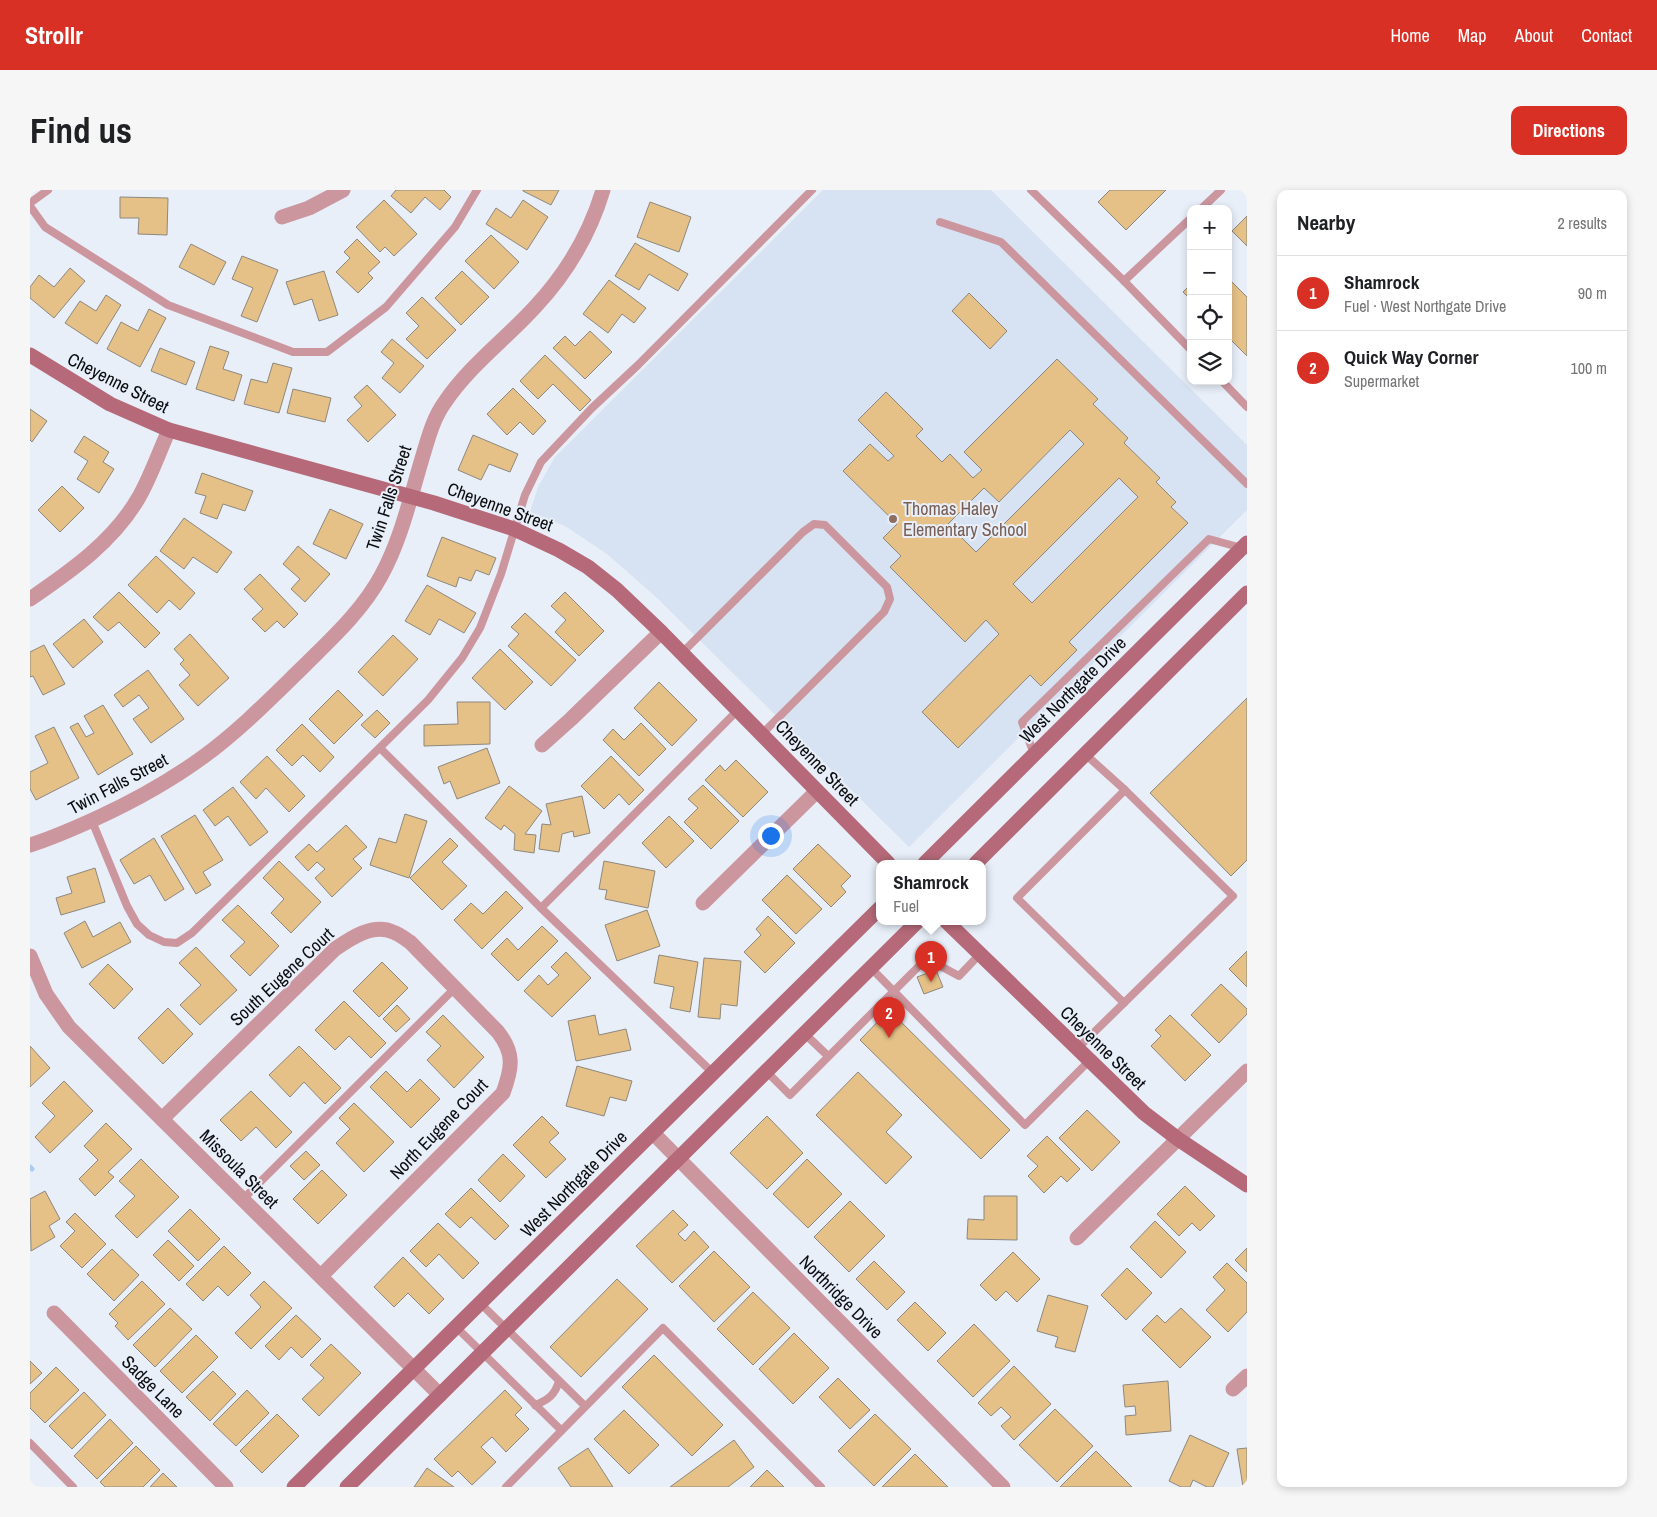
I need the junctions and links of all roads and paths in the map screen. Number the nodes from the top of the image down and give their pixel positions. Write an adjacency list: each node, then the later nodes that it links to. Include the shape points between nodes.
1 (48, 190): 8 (lane)
2 (343, 190): 10 (street, via 309,208)
3 (477, 190): 8 (lane, via 455,227 386,307 327,352 293,352 168,304 45,227)
4 (603, 190): 20 (street, Twin Falls Street, via 580,246 554,284 454,388 439,410)
5 (812, 190): 21 (lane, via 546,456 524,495)
6 (1031, 190): 13 (lane)
7 (1220, 190): 9 (lane)
8 (30, 205)
9 (1205, 205)
10 (282, 217)
11 (940, 222): 19 (lane, via 1001,242)
12 (1187, 222): 13 (lane)
13 (1124, 281): 14 (lane)
14 (1187, 346)
15 (30, 355): 18 (main road, Cheyenne Street, via 110,404)
16 (1226, 385): 17 (lane)
17 (1247, 407)
18 (169, 430): 20 (main road, Cheyenne Street); 24 (street, via 138,498 114,532 76,567)
19 (1247, 484)
20 (411, 496): 21 (main road, Cheyenne Street); 35 (street, Twin Falls Street, via 397,544 381,577 339,632 258,711 203,757 132,802)
21 (514, 529): 25 (main road, Cheyenne Street, via 588,567); 30 (lane, via 480,628 462,658 428,700)
22 (1245, 548): 31 (main road, West Northgate Drive); 31 (lane, via 1209,539 1022,722)
23 (1247, 593): 32 (main road)
24 (30, 598)
25 (661, 632): 26 (main road, Cheyenne Street); 29 (street)
26 (682, 653): 27 (main road, Cheyenne Street); 28 (lane, via 803,532 814,524 825,525 886,587 890,600 884,612)
27 (738, 710): 28 (main road, Cheyenne Street); 41 (lane)
28 (762, 734): 34 (main road, Cheyenne Street)
29 (542, 745)
30 (380, 748): 35 (lane, via 192,933 177,943 164,942 149,935 137,924); 41 (lane)
31 (1034, 754): 38 (main road, West Northgate Drive)
32 (1085, 754): 33 (lane); 39 (main road)
33 (1125, 790): 50 (lane, via 1017,898); 50 (lane, via 1233,896)
34 (817, 791): 37 (main road, Cheyenne Street); 40 (street)
35 (92, 821): 36 (street, Twin Falls Street)
36 (30, 845)
37 (885, 860)
38 (928, 860)
39 (979, 860)
40 (703, 903)
41 (542, 908): 57 (lane)
42 (876, 912): 57 (main road, West Northgate Drive)
43 (914, 925): 47 (main road)
44 (950, 925): 45 (main road, Cheyenne Street)
45 (980, 954): 49 (lane, via 958,976 931,961 922,964); 52 (main road, Cheyenne Street)
46 (30, 956): 58 (street, Missoula Street, via 46,994 69,1027)
47 (871, 968): 49 (lane); 51 (main road)
48 (459, 991): 58 (street, South Eugene Court, via 410,942 392,931 378,929 356,935 335,949); 63 (lane); 65 (street, North Eugene Court, via 506,1042 511,1059 503,1093)
49 (893, 991): 53 (lane); 54 (lane, via 1025,1125)
50 (1124, 1003): 52 (lane)
51 (804, 1034): 53 (lane); 56 (main road)
52 (1077, 1049): 54 (main road, Cheyenne Street)
53 (828, 1056): 56 (lane, via 790,1094)
54 (1089, 1061): 60 (main road, Cheyenne Street, via 1144,1113)
55 (1247, 1071): 60 (street)
56 (766, 1072): 61 (main road)
57 (713, 1073): 59 (main road, West Northgate Drive)
58 (162, 1119): 63 (street, Missoula Street)
59 (653, 1132): 61 (street, Northridge Drive); 66 (main road, West Northgate Drive)
60 (1178, 1139): 62 (main road, Cheyenne Street); 64 (street)
61 (679, 1159): 69 (main road); 86 (street, Northridge Drive)
62 (1247, 1185)
63 (243, 1199): 65 (street, Missoula Street)
64 (1077, 1238)
65 (320, 1276): 71 (street, Missoula Street)
66 (480, 1304): 68 (main road, West Northgate Drive); 69 (lane)
67 (54, 1313): 81 (street, Sadge Lane)
68 (456, 1327): 70 (lane); 71 (main road, West Northgate Drive)
69 (507, 1329): 70 (main road); 73 (lane)
70 (483, 1353): 75 (main road); 76 (lane)
71 (415, 1368): 75 (street, Missoula Street); 82 (main road, West Northgate Drive)
72 (1247, 1376): 74 (street)
73 (559, 1381): 76 (lane, via 551,1397); 77 (lane)
74 (1233, 1389)
75 (440, 1395): 83 (main road)
76 (535, 1405): 78 (lane)
77 (585, 1406): 78 (lane); 85 (lane, via 663,1328)
78 (561, 1430): 84 (lane)
79 (30, 1443): 80 (lane)
80 (73, 1487)
81 (226, 1487)
82 (294, 1487)
83 (348, 1487)
84 (506, 1487)
85 (821, 1487)
86 (1003, 1487)

